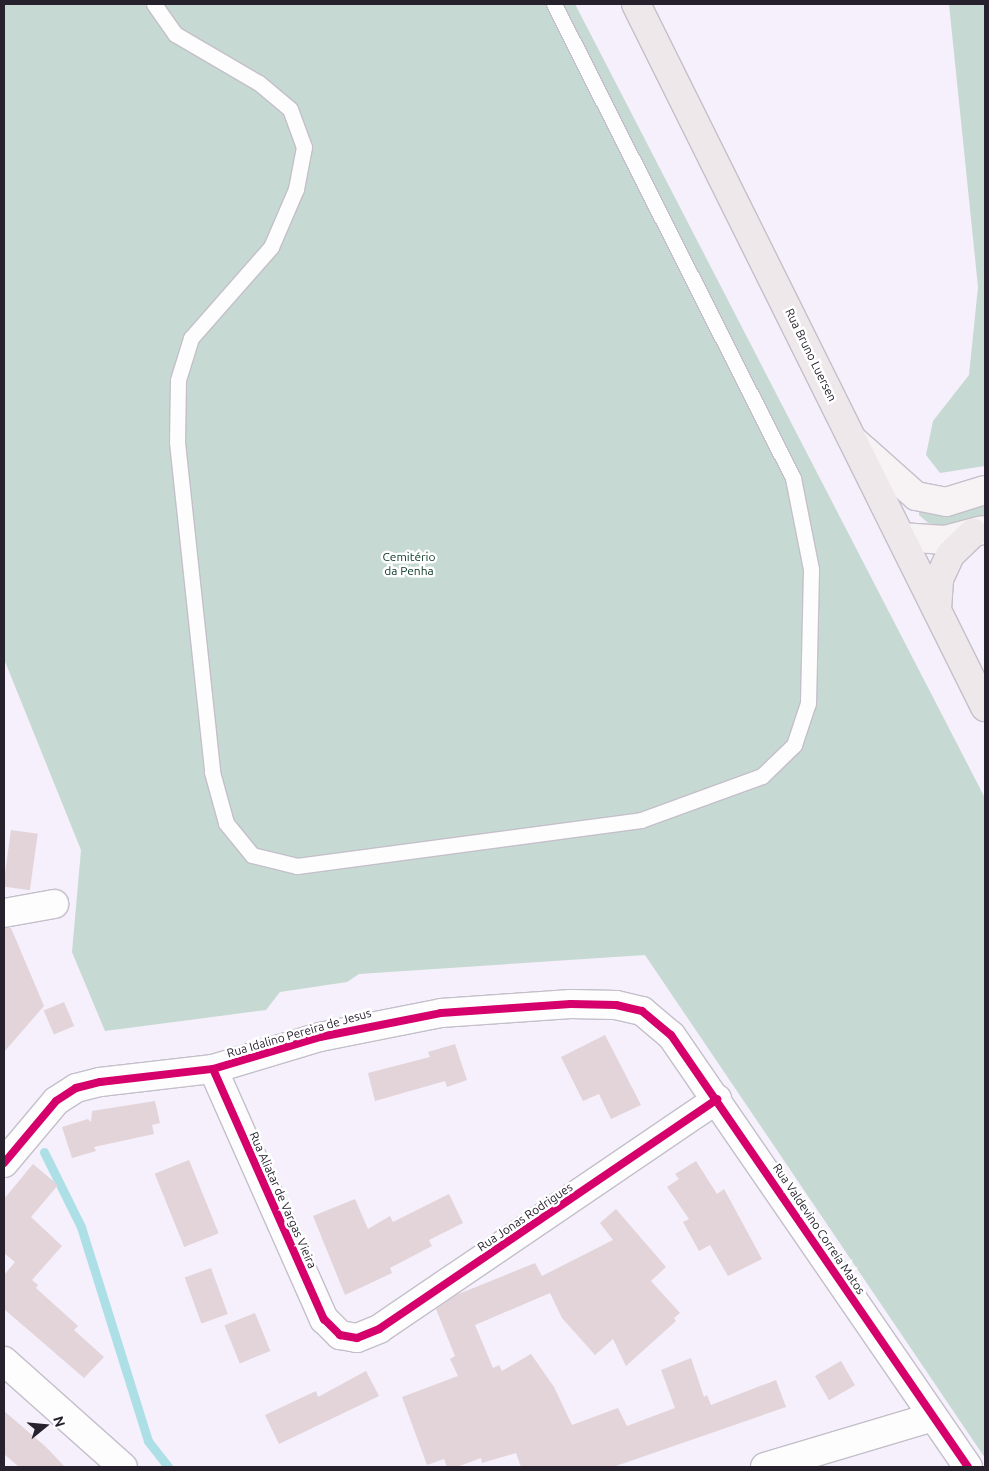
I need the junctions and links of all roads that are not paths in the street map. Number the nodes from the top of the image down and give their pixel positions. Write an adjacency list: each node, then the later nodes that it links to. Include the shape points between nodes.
1 (154, 4): 2 (lane, via 175,34 259,83 290,109 304,147 296,189 271,247 191,338 178,380 177,442 214,781 226,823 252,854 297,866 641,820 762,776 794,746 808,703 811,569 793,478)
2 (554, 4)
3 (636, 4): 4 (main road, Rua Bruno Luersen)
4 (854, 441): 5 (main road, via 916,496 946,502); 7 (main road, Rua Bruno Luersen)
5 (985, 490)
6 (979, 531): 7 (main road, via 945,540); 8 (main road, via 950,554 939,579)
7 (901, 537): 8 (main road, Rua Bruno Luersen)
8 (937, 609): 9 (main road, Rua Bruno Luersen)
9 (985, 707)
10 (54, 904): 11 (street)
11 (4, 914)
12 (642, 1011): 13 (street, Rua Idalino Pereira de Jesus, via 616,1005 570,1004 441,1013 320,1037); 14 (street, Rua Valdevino Correia Matos, via 671,1035)
13 (213, 1070): 15 (street, Rua Idalino Pereira de Jesus, via 100,1082 76,1088 56,1101); 16 (street, Rua Aliatar de Vargas Vieira, via 324,1319)
14 (717, 1099): 16 (street, Rua Jonas Rodrigues, via 379,1330 357,1338); 18 (street, Rua Valdevino Correia Matos)
15 (4, 1164)
16 (340, 1335)
17 (4, 1362): 19 (street)
18 (933, 1417): 20 (street); 21 (street, Rua Valdevino Correia Matos)
19 (123, 1467)
20 (765, 1467)
21 (968, 1467)

